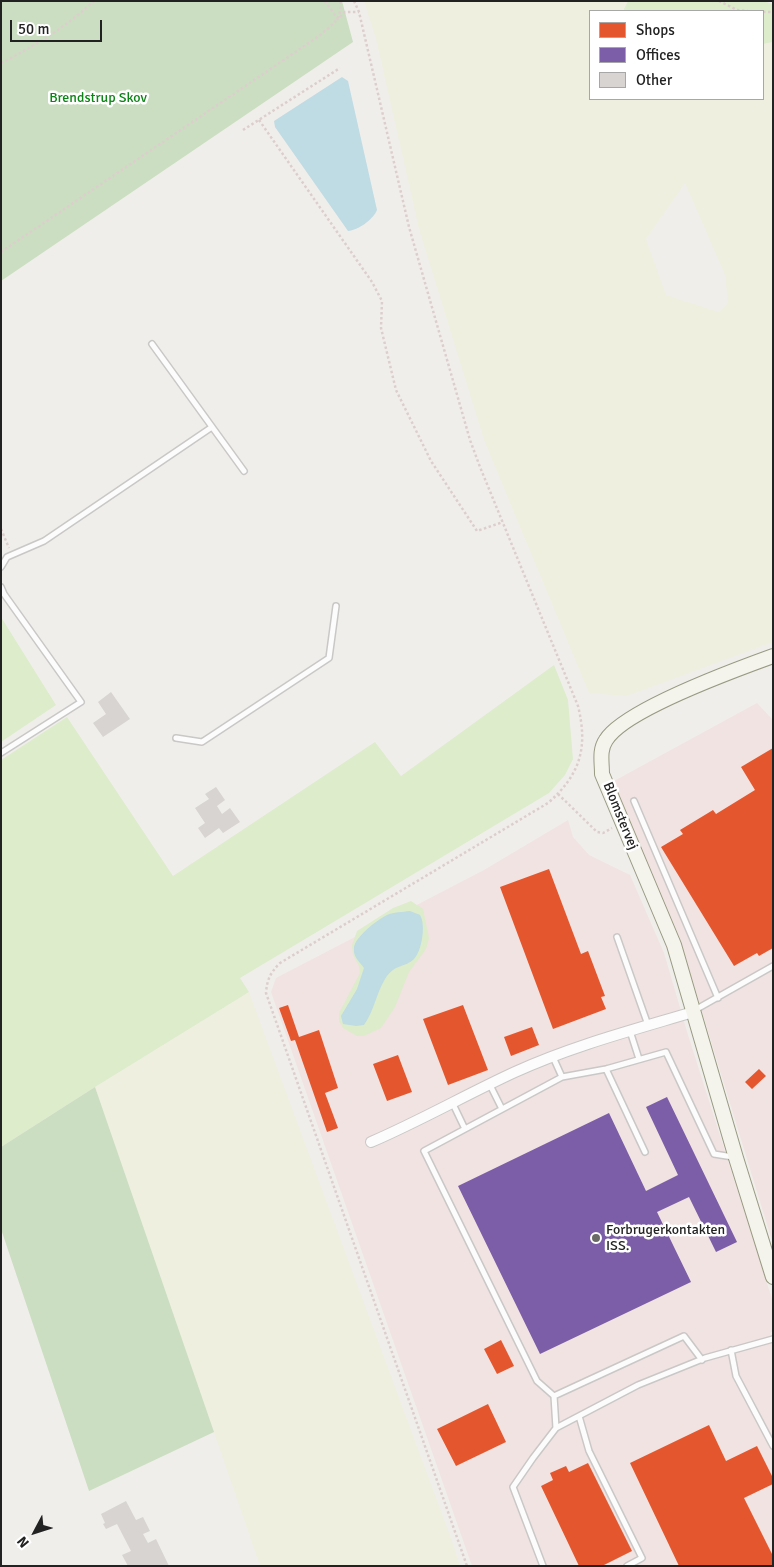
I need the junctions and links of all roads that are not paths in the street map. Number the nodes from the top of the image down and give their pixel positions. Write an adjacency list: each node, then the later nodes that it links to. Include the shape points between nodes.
1 (152, 344): 2 (lane)
2 (212, 427): 3 (lane); 4 (lane, via 44,541 7,557)
3 (244, 471)
4 (1, 567)
5 (1, 587): 9 (lane, via 81,702)
6 (336, 606): 8 (lane, via 330,658 202,742)
7 (773, 656): 14 (street, Blomstervej, via 723,674 648,709 618,726 605,740 601,751 602,774 674,945)
8 (176, 738)
9 (1, 753)
10 (634, 800): 13 (lane)
11 (617, 937): 15 (lane)
12 (773, 966): 13 (lane)
13 (718, 998): 14 (lane)
14 (693, 1012): 15 (street); 27 (street, Blomstervej)
15 (648, 1025): 16 (street)
16 (630, 1031): 17 (street); 18 (lane)
17 (553, 1057): 20 (lane); 21 (street)
18 (639, 1059): 19 (lane); 27 (lane, via 666,1052 714,1154)
19 (606, 1069): 20 (lane); 26 (lane)
20 (562, 1077): 23 (lane)
21 (490, 1085): 22 (street); 23 (lane)
22 (453, 1104): 24 (lane); 25 (street)
23 (502, 1109): 24 (lane)
24 (465, 1129): 32 (lane, via 424,1151 537,1381)
25 (371, 1142)
26 (645, 1152)
27 (736, 1158): 28 (street, Blomstervej)
28 (773, 1277)
29 (773, 1338): 30 (lane)
30 (731, 1350): 31 (lane); 35 (lane, via 736,1376)
31 (702, 1360): 32 (lane, via 684,1336); 33 (lane, via 638,1385)
32 (554, 1396): 34 (lane)
33 (579, 1416): 34 (lane); 37 (lane, via 589,1451 642,1558)
34 (556, 1428): 36 (lane, via 513,1487)
35 (773, 1446)
36 (543, 1566)
37 (627, 1566)

